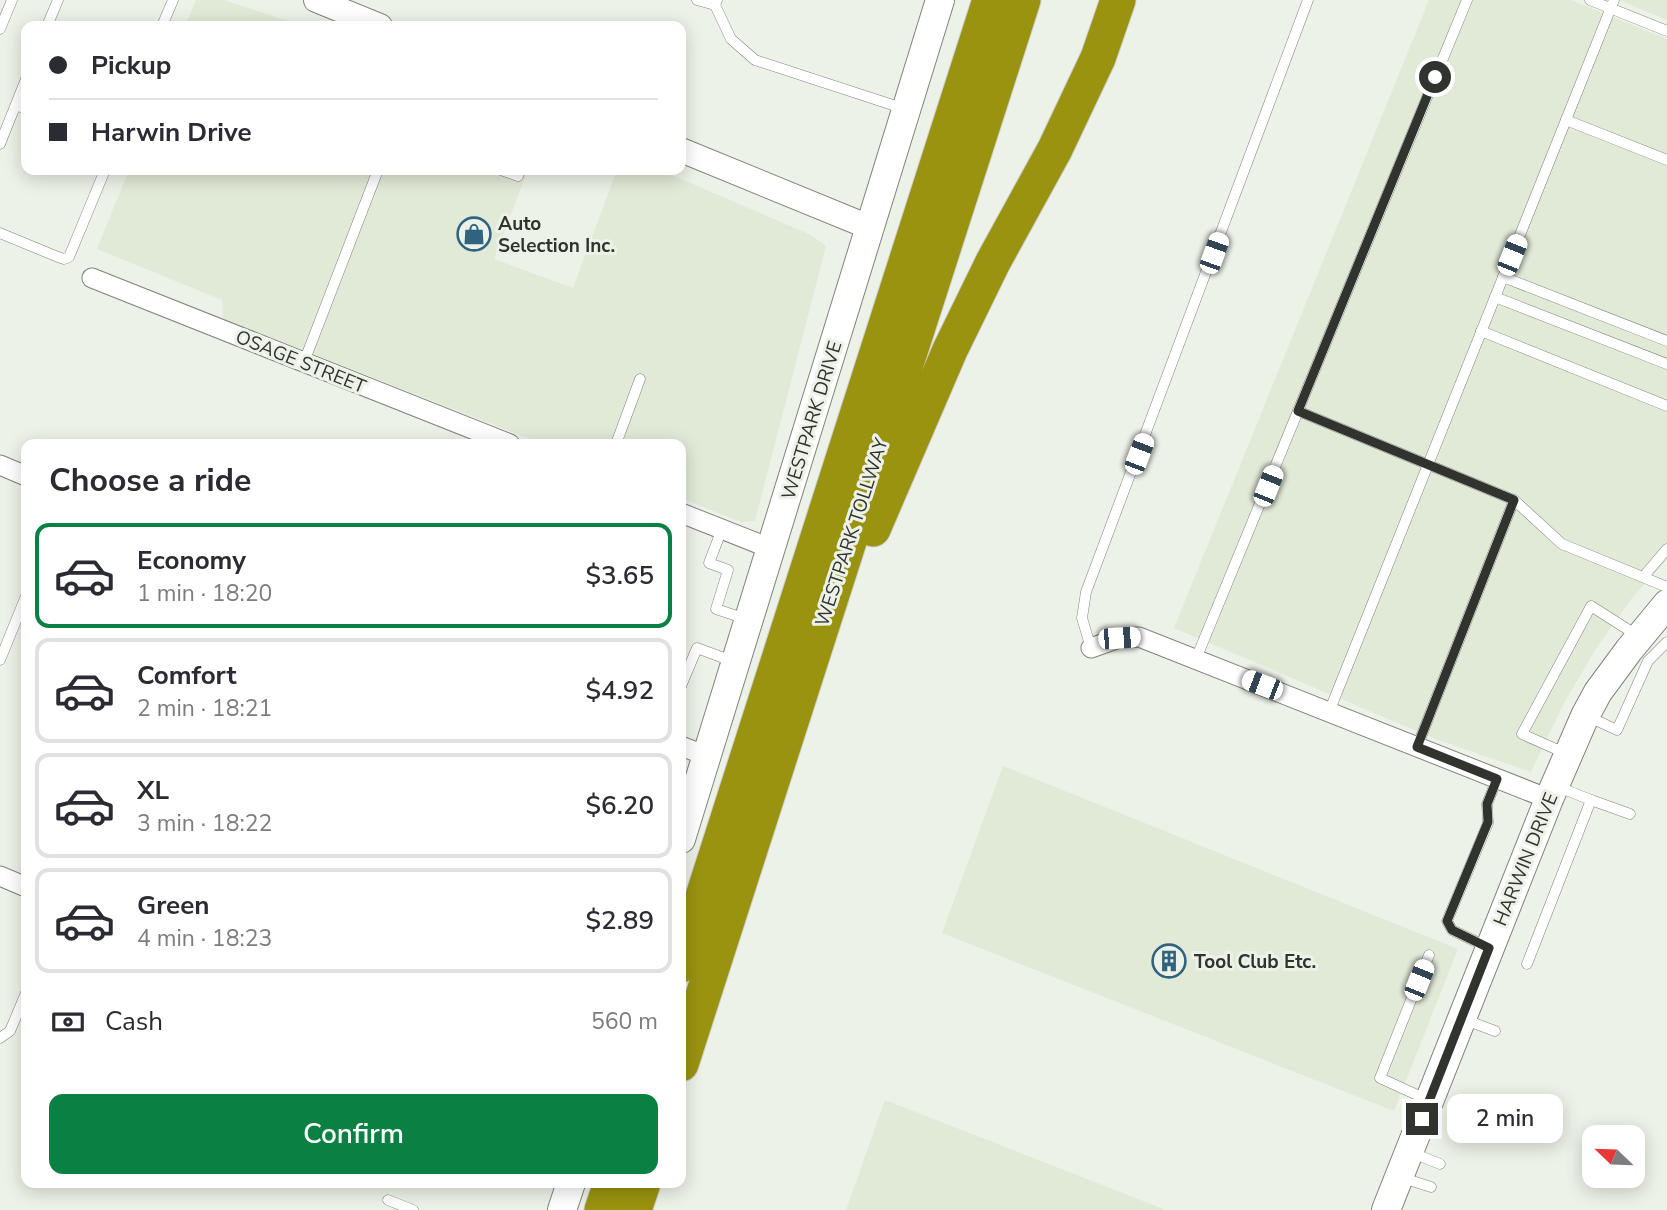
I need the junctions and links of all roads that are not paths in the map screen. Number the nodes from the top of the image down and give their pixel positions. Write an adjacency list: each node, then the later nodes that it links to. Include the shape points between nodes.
1 (12, 0): 18 (lane)
2 (58, 0): 15 (lane)
3 (173, 0): 16 (lane)
4 (316, 0): 17 (street)
5 (697, 0): 13 (lane)
6 (940, 0): 21 (main road, WESTPARK DRIVE)
7 (990, 0): 77 (highway, WESTPARK TOLLWAY)
8 (1023, 0): 64 (highway, WESTPARK TOLLWAY)
9 (1118, 0): 64 (highway, via 1098,58 1055,149 950,350)
10 (1308, 0): 58 (lane, via 1086,592 1082,618)
11 (1467, 0): 41 (lane)
12 (1590, 0): 14 (lane)
13 (716, 2): 21 (lane, via 731,39 755,60)
14 (1612, 4): 19 (lane); 22 (lane)
15 (49, 21)
16 (164, 21)
17 (368, 21)
18 (0, 29)
19 (1667, 31)
20 (21, 107): 23 (lane)
21 (906, 110): 30 (main road, WESTPARK DRIVE)
22 (1566, 120): 25 (lane); 32 (lane)
23 (0, 144)
24 (686, 152): 30 (street)
25 (1667, 160)
26 (103, 175): 31 (lane, via 69,257 58,257)
27 (376, 175): 37 (lane)
28 (515, 175): 29 (lane)
29 (518, 176)
30 (869, 227): 50 (main road, WESTPARK DRIVE)
31 (0, 233)
32 (1503, 277): 34 (lane); 36 (lane)
33 (92, 278): 37 (street, OSAGE STREET)
34 (1495, 297): 35 (lane); 38 (lane)
35 (1481, 331): 40 (lane); 44 (lane)
36 (1667, 341)
37 (304, 362): 42 (street, OSAGE STREET)
38 (1667, 364)
39 (640, 379): 43 (lane)
40 (1667, 406)
41 (1298, 411): 44 (lane); 59 (lane)
42 (483, 439)
43 (617, 439)
44 (1428, 464): 47 (lane); 63 (lane)
45 (0, 465): 46 (street)
46 (21, 474)
47 (1514, 500): 52 (lane, via 1562,544); 65 (lane)
48 (686, 515): 49 (street)
49 (722, 529): 50 (street); 56 (lane, via 709,563 728,570 716,608)
50 (772, 549): 56 (main road, WESTPARK DRIVE)
51 (1667, 549): 52 (lane)
52 (1643, 577): 53 (lane)
53 (1667, 587)
54 (1667, 604): 57 (main road, HARWIN DRIVE)
55 (21, 608): 60 (lane)
56 (750, 620): 61 (main road, WESTPARK DRIVE)
57 (1655, 638): 67 (main road, HARWIN DRIVE, via 1624,680 1585,716); 67 (lane, via 1591,606 1522,734)
58 (1091, 648): 59 (street, via 1139,637)
59 (1196, 659): 63 (street)
60 (0, 660)
61 (737, 662): 62 (lane, via 696,648); 68 (main road, WESTPARK DRIVE)
62 (686, 673)
63 (1329, 712): 65 (street)
64 (785, 735): 84 (highway, WESTPARK TOLLWAY)
65 (1417, 747): 69 (street)
66 (686, 748): 68 (street)
67 (1568, 754): 70 (main road, HARWIN DRIVE)
68 (707, 756): 73 (main road, WESTPARK DRIVE)
69 (1497, 779): 70 (street); 76 (lane, via 1487,804 1488,822 1447,921 1452,930)
70 (1552, 792): 71 (lane); 76 (main road, HARWIN DRIVE)
71 (1591, 800): 72 (lane); 79 (lane)
72 (1630, 814)
73 (686, 817)
74 (0, 876): 75 (street)
75 (21, 885)
76 (1489, 948): 81 (main road, HARWIN DRIVE)
77 (686, 949)
78 (1429, 955): 85 (lane, via 1380,1078)
79 (1527, 964)
80 (21, 1005): 83 (lane, via 10,1031)
81 (1461, 1018): 82 (lane); 85 (main road, HARWIN DRIVE)
82 (1495, 1031)
83 (0, 1038)
84 (686, 1048)
85 (1430, 1101): 86 (main road, HARWIN DRIVE)
86 (1409, 1151): 87 (lane); 88 (main road, HARWIN DRIVE)
87 (1440, 1164)
88 (1399, 1177): 89 (lane); 98 (main road, HARWIN DRIVE)
89 (1431, 1187)
90 (569, 1188): 95 (main road)
91 (609, 1188): 96 (highway)
92 (641, 1188): 97 (highway)
93 (388, 1200): 94 (lane)
94 (413, 1210)
95 (562, 1210)
96 (602, 1210)
97 (634, 1210)
98 (1386, 1210)

